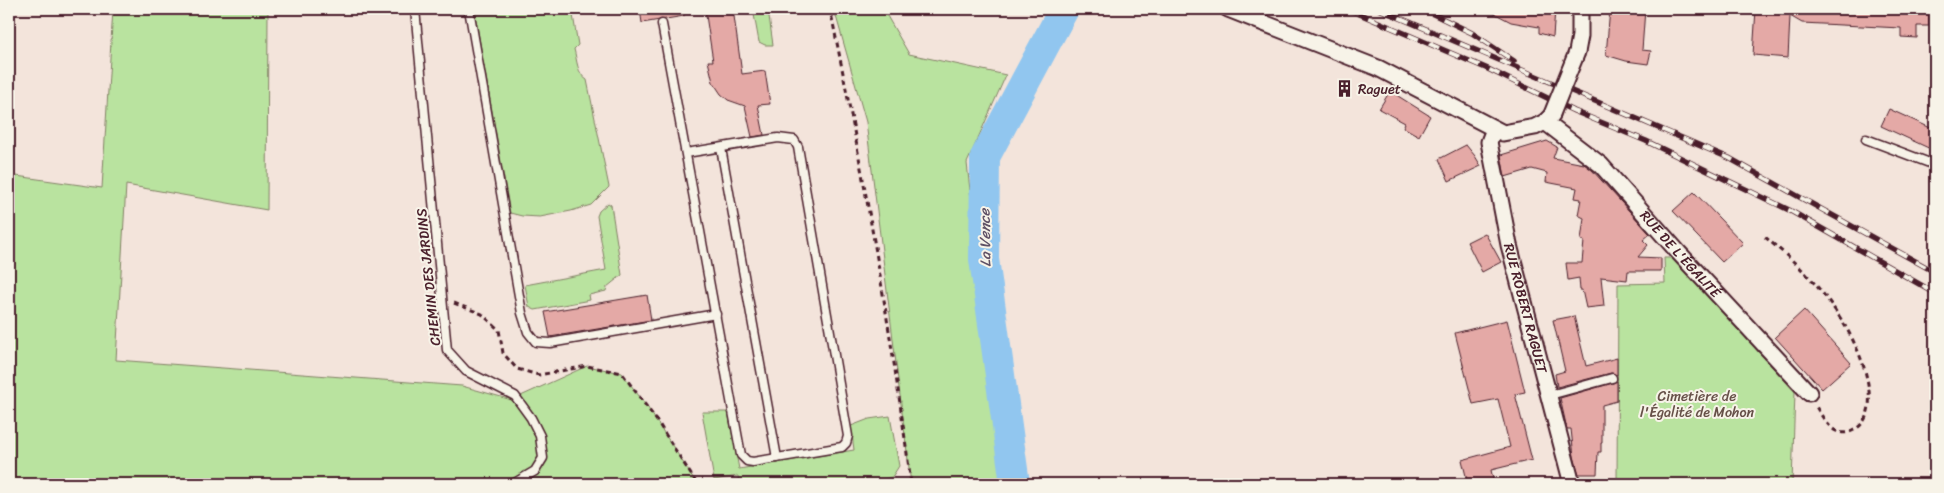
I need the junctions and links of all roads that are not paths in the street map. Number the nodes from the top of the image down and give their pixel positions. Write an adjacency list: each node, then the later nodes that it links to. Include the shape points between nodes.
1 (415, 9): 17 (lane, CHEMIN DES JARDINS, via 447,350 466,371 514,396 540,436 543,458 535,471)
2 (469, 9): 12 (lane, via 522,313 528,332 536,342 550,343)
3 (1228, 9): 7 (street, via 1378,68)
4 (1580, 9): 6 (street, bridge, via 1577,52)
5 (662, 24): 10 (lane)
6 (1549, 118): 7 (street, via 1520,131 1503,133); 14 (street, RUE DE L'ÉGALITÉ, via 1601,165)
7 (1494, 129): 15 (street, RUE ROBERT RAGUET, via 1489,142 1509,245)
8 (1866, 139): 11 (lane)
9 (721, 148): 10 (lane); 16 (lane); 16 (lane, via 778,138 794,140 798,147 848,436 842,447)
10 (686, 153): 12 (lane)
11 (1935, 165)
12 (716, 314): 16 (lane, via 741,455 753,462)
13 (1612, 378): 15 (lane)
14 (1809, 393)
15 (1550, 395): 18 (street, RUE ROBERT RAGUET)
16 (777, 458)
17 (513, 484)
18 (1572, 484)

